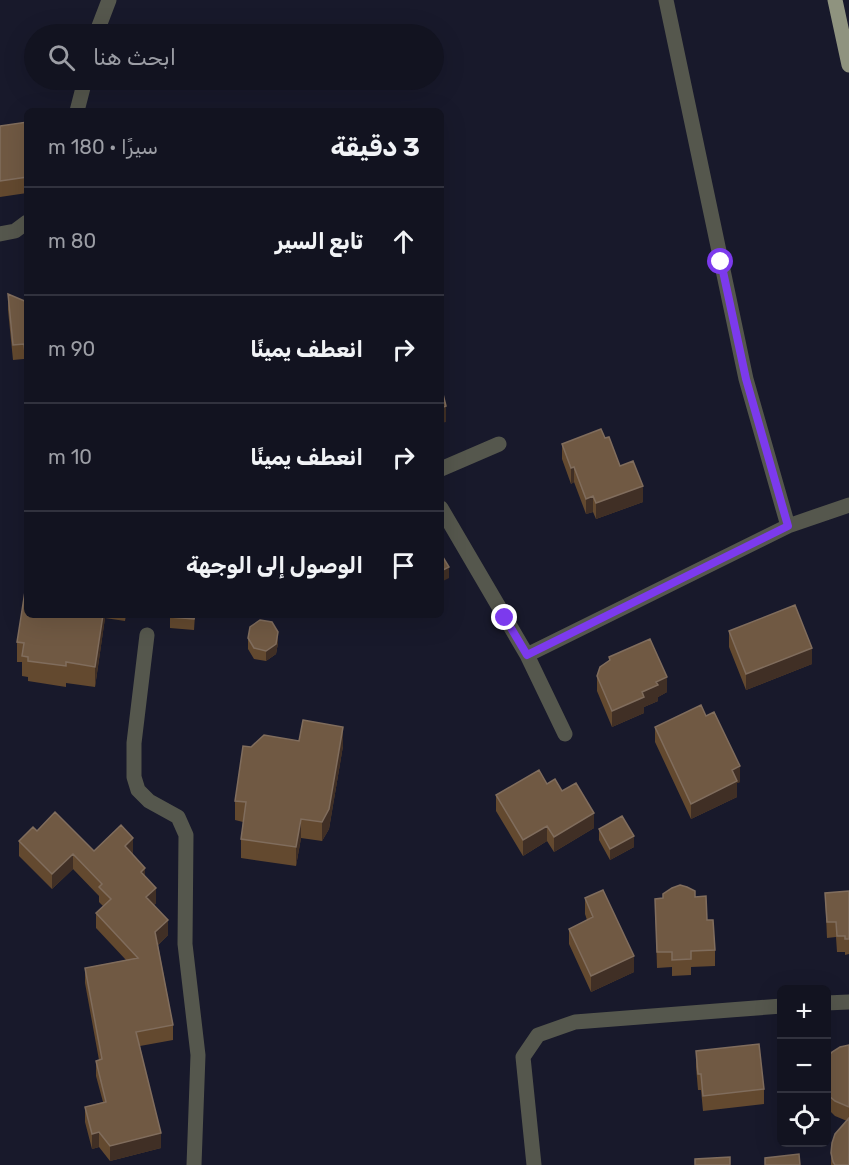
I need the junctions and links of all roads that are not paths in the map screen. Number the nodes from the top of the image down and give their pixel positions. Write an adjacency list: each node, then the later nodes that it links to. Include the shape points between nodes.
1 (109, 0): 4 (street)
2 (666, 0): 14 (street, via 746,379)
3 (835, 0): 5 (main road)
4 (100, 24)
5 (849, 65)
6 (82, 90): 7 (street)
7 (78, 108)
8 (24, 224): 9 (street)
9 (0, 234)
10 (499, 444): 11 (street)
11 (444, 467)
12 (849, 506): 14 (street)
13 (444, 513): 16 (street)
14 (788, 526): 16 (street)
15 (147, 636): 21 (street, via 134,743 134,777 138,790 149,801 178,817 186,835 185,944 198,1055)
16 (527, 655): 17 (street)
17 (565, 734)
18 (849, 1002): 19 (street)
19 (831, 1003)
20 (777, 1006): 22 (street, via 575,1022 538,1035 523,1057)
21 (194, 1165)
22 (534, 1165)

